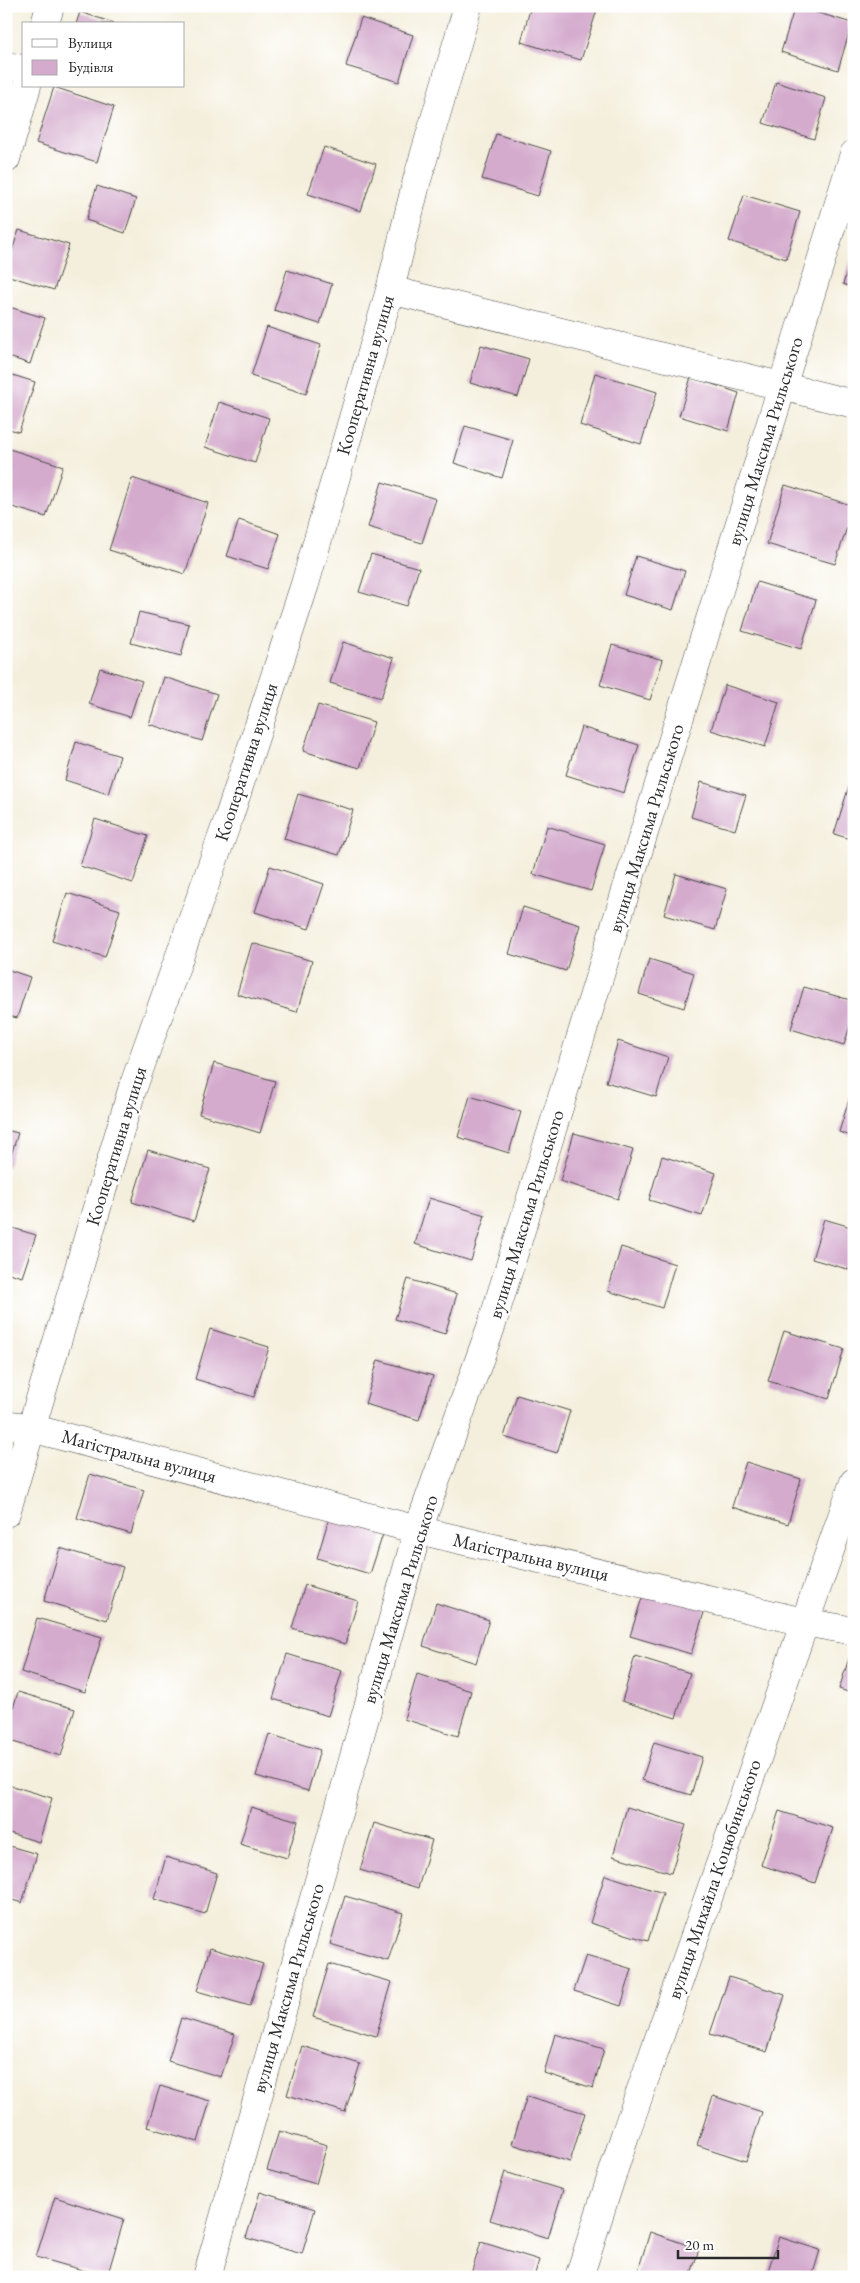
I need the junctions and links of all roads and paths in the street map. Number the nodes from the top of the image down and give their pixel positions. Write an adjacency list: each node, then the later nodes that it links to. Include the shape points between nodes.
1 (50, 6): 3 (street)
2 (468, 6): 9 (street, Кооперативна вулиця, via 417,180)
3 (46, 22)
4 (6, 66): 5 (street)
5 (22, 69)
6 (26, 88): 8 (street)
7 (854, 154): 10 (street, вулиця Максима Рильського)
8 (6, 159)
9 (390, 290): 10 (street); 12 (street, Кооперативна вулиця, via 305,584 229,817 132,1090)
10 (782, 386): 11 (street); 15 (street, вулиця Максима Рильського, via 491,1327)
11 (854, 404)
12 (19, 1426): 14 (street, Кооперативна вулиця); 15 (street, Магістральна вулиця)
13 (854, 1482): 16 (street, вулиця Михайла Коцюбинського)
14 (6, 1513)
15 (418, 1530): 16 (street, Магістральна вулиця); 18 (street, вулиця Максима Рильського)
16 (804, 1622): 17 (street, Магістральна вулиця); 19 (street, вулиця Михайла Коцюбинського)
17 (854, 1631)
18 (206, 2277)
19 (578, 2277)

